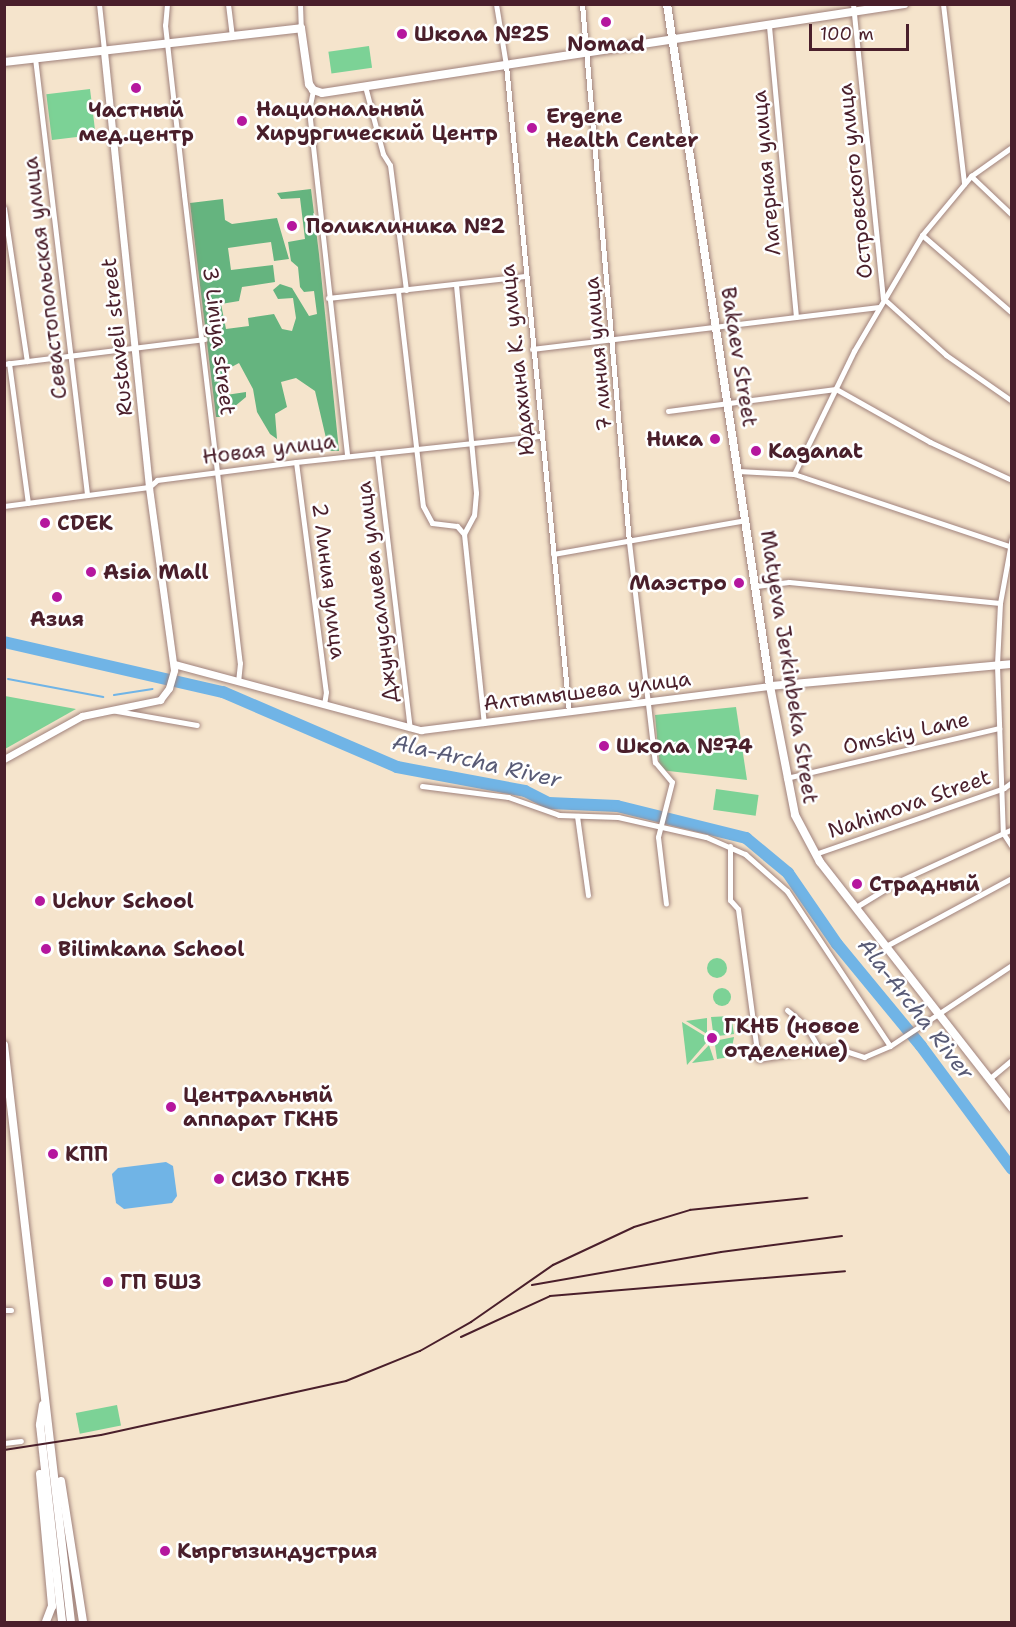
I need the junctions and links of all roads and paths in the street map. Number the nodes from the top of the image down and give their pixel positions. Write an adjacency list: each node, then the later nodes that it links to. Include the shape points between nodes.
1 (99, 4): 16 (street, Rustaveli street)
2 (167, 4): 15 (street, 3 Liniya street)
3 (228, 4): 13 (street)
4 (300, 4): 12 (street)
5 (496, 4): 20 (street, Юдахина К. улица)
6 (582, 4): 17 (street, 7 линия улица)
7 (667, 4): 14 (main road, Bakaev Street)
8 (904, 4): 10 (main road)
9 (942, 4): 25 (street)
10 (854, 8): 11 (main road); 34 (street, Островского улица)
11 (769, 26): 14 (main road); 37 (street, Лагерная улица)
12 (301, 28): 13 (main road); 22 (main road)
13 (232, 35): 15 (main road)
14 (671, 40): 17 (main road); 38 (main road, Bakaev Street)
15 (167, 42): 16 (main road); 39 (street, 3 Liniya street)
16 (104, 50): 18 (main road); 41 (street, Rustaveli street)
17 (588, 53): 20 (main road); 40 (street, 7 линия улица)
18 (35, 58): 19 (main road); 43 (street, Севастопольская улица)
19 (4, 62)
20 (506, 65): 21 (main road); 29 (street, Юдахина К. улица)
21 (365, 86): 22 (main road, via 322,93); 31 (street, via 383,154 390,165)
22 (313, 90): 33 (street, Джунусалиева улица, via 309,110)
23 (1011, 147): 24 (street)
24 (971, 176): 25 (street); 27 (street)
25 (964, 184): 28 (street)
26 (4, 208): 44 (street)
27 (1011, 215)
28 (922, 236): 34 (street); 36 (street)
29 (525, 276): 30 (street); 42 (street, Юдахина К. улица)
30 (456, 285): 31 (street); 51 (street)
31 (406, 290): 32 (street)
32 (399, 291): 33 (street); 52 (street)
33 (328, 298): 54 (street, Джунусалиева улица)
34 (884, 298): 35 (street); 47 (street, Островского улица, via 946,355)
35 (878, 307): 37 (street); 46 (street)
36 (1011, 313)
37 (796, 317): 38 (street)
38 (716, 327): 40 (street); 48 (main road, Bakaev Street)
39 (204, 339): 41 (street); 57 (street, 3 Liniya street)
40 (614, 339): 42 (street); 67 (street, 7 линия улица)
41 (134, 347): 43 (street); 60 (street, Rustaveli street)
42 (532, 349): 50 (street, Юдахина К. улица)
43 (70, 355): 44 (street); 61 (street, Севастопольская улица)
44 (27, 361): 45 (street)
45 (7, 364): 62 (street)
46 (836, 389): 48 (street); 58 (street); 59 (street, via 930,442)
47 (1011, 401)
48 (727, 402): 49 (street); 56 (main road, Bakaev Street)
49 (668, 411)
50 (541, 436): 51 (street, Новая улица); 69 (street, Юдахина К. улица)
51 (472, 442): 52 (street, Новая улица); 65 (street, via 476,493 474,515)
52 (418, 448): 53 (street, Новая улица); 65 (street, via 426,516 432,523 458,526)
53 (377, 453): 54 (street, Новая улица); 83 (street, Джунусалиева улица)
54 (347, 456): 55 (street, Новая улица)
55 (296, 462): 57 (street, Новая улица); 78 (street, 2 Линия улица, via 326,692)
56 (738, 471): 58 (street); 64 (main road, Bakaev Street)
57 (219, 472): 60 (street, Новая улица, via 157,480); 75 (street, 3 Liniya street, via 240,663)
58 (794, 474): 68 (street)
59 (1011, 480)
60 (149, 487): 61 (street, Новая улица); 74 (street, Rustaveli street)
61 (87, 495): 62 (street, Новая улица)
62 (28, 503): 63 (street, Новая улица)
63 (4, 506)
64 (746, 520): 67 (street); 70 (main road, Matyeva Jerkinbeka Street)
65 (464, 534): 81 (street)
66 (1011, 537): 68 (street)
67 (629, 542): 69 (street); 77 (street, 7 линия улица)
68 (1010, 546): 71 (street)
69 (553, 554): 80 (street, Юдахина К. улица)
70 (756, 586): 71 (street, via 789,582); 76 (main road, Matyeva Jerkinbeka Street)
71 (1000, 603): 73 (street)
72 (1011, 664): 73 (main road, Алтымышева улица)
73 (997, 665): 76 (main road, Алтымышева улица); 84 (street)
74 (174, 667): 75 (street, Алтымышева улица); 79 (street, via 169,688 156,702)
75 (238, 681): 78 (street, Алтымышева улица)
76 (770, 686): 77 (street, Алтымышева улица); 86 (main road, Matyeva Jerkinbeka Street)
77 (650, 702): 80 (street, Алтымышева улица); 91 (street, 7 линия улица, via 655,762 672,782)
78 (324, 704): 83 (street, Алтымышева улица)
79 (110, 709): 82 (street, via 120,714); 85 (street, via 70,721)
80 (569, 712): 81 (street, Алтымышева улица)
81 (484, 723): 83 (street, Алтымышева улица)
82 (197, 725)
83 (410, 728)
84 (999, 728): 86 (street, Omskiy Lane); 89 (street)
85 (4, 759)
86 (786, 778): 96 (main road, Matyeva Jerkinbeka Street, via 795,815)
87 (1011, 782): 89 (street, Nahimova Street)
88 (422, 786): 90 (street, via 498,795 553,813)
89 (1004, 788): 93 (street); 96 (street, Nahimova Street)
90 (577, 816): 91 (street, via 618,818); 98 (street)
91 (661, 827): 94 (street); 99 (street, via 657,837)
92 (1011, 829): 93 (street)
93 (1003, 833): 95 (street); 100 (street, via 897,882)
94 (730, 846): 106 (street, via 756,861 787,891); 107 (street, via 730,900 738,909 758,1059)
95 (1011, 847)
96 (815, 854): 100 (main road, Matyeva Jerkinbeka Street)
97 (1011, 878): 101 (street)
98 (588, 895)
99 (666, 904)
100 (856, 907): 101 (main road, Matyeva Jerkinbeka Street)
101 (886, 946): 104 (main road, Matyeva Jerkinbeka Street)
102 (1011, 965): 104 (street)
103 (787, 1010): 107 (street, via 806,1026)
104 (939, 1014): 106 (street); 109 (main road, Matyeva Jerkinbeka Street)
105 (4, 1045): 111 (main road)
106 (890, 1046): 107 (street, via 864,1057 833,1047)
107 (818, 1047)
108 (1011, 1060): 109 (street)
109 (989, 1079): 110 (main road, Matyeva Jerkinbeka Street)
110 (1011, 1108)
111 (43, 1402): 114 (main road, via 51,1424); 115 (main road)
112 (21, 1441): 113 (street)
113 (4, 1443)
114 (53, 1455): 118 (main road); 119 (main road, via 60,1471)
115 (43, 1456): 116 (main road, via 41,1501 52,1612); 117 (main road)
116 (46, 1623)
117 (62, 1623)
118 (71, 1623)
119 (83, 1623)

